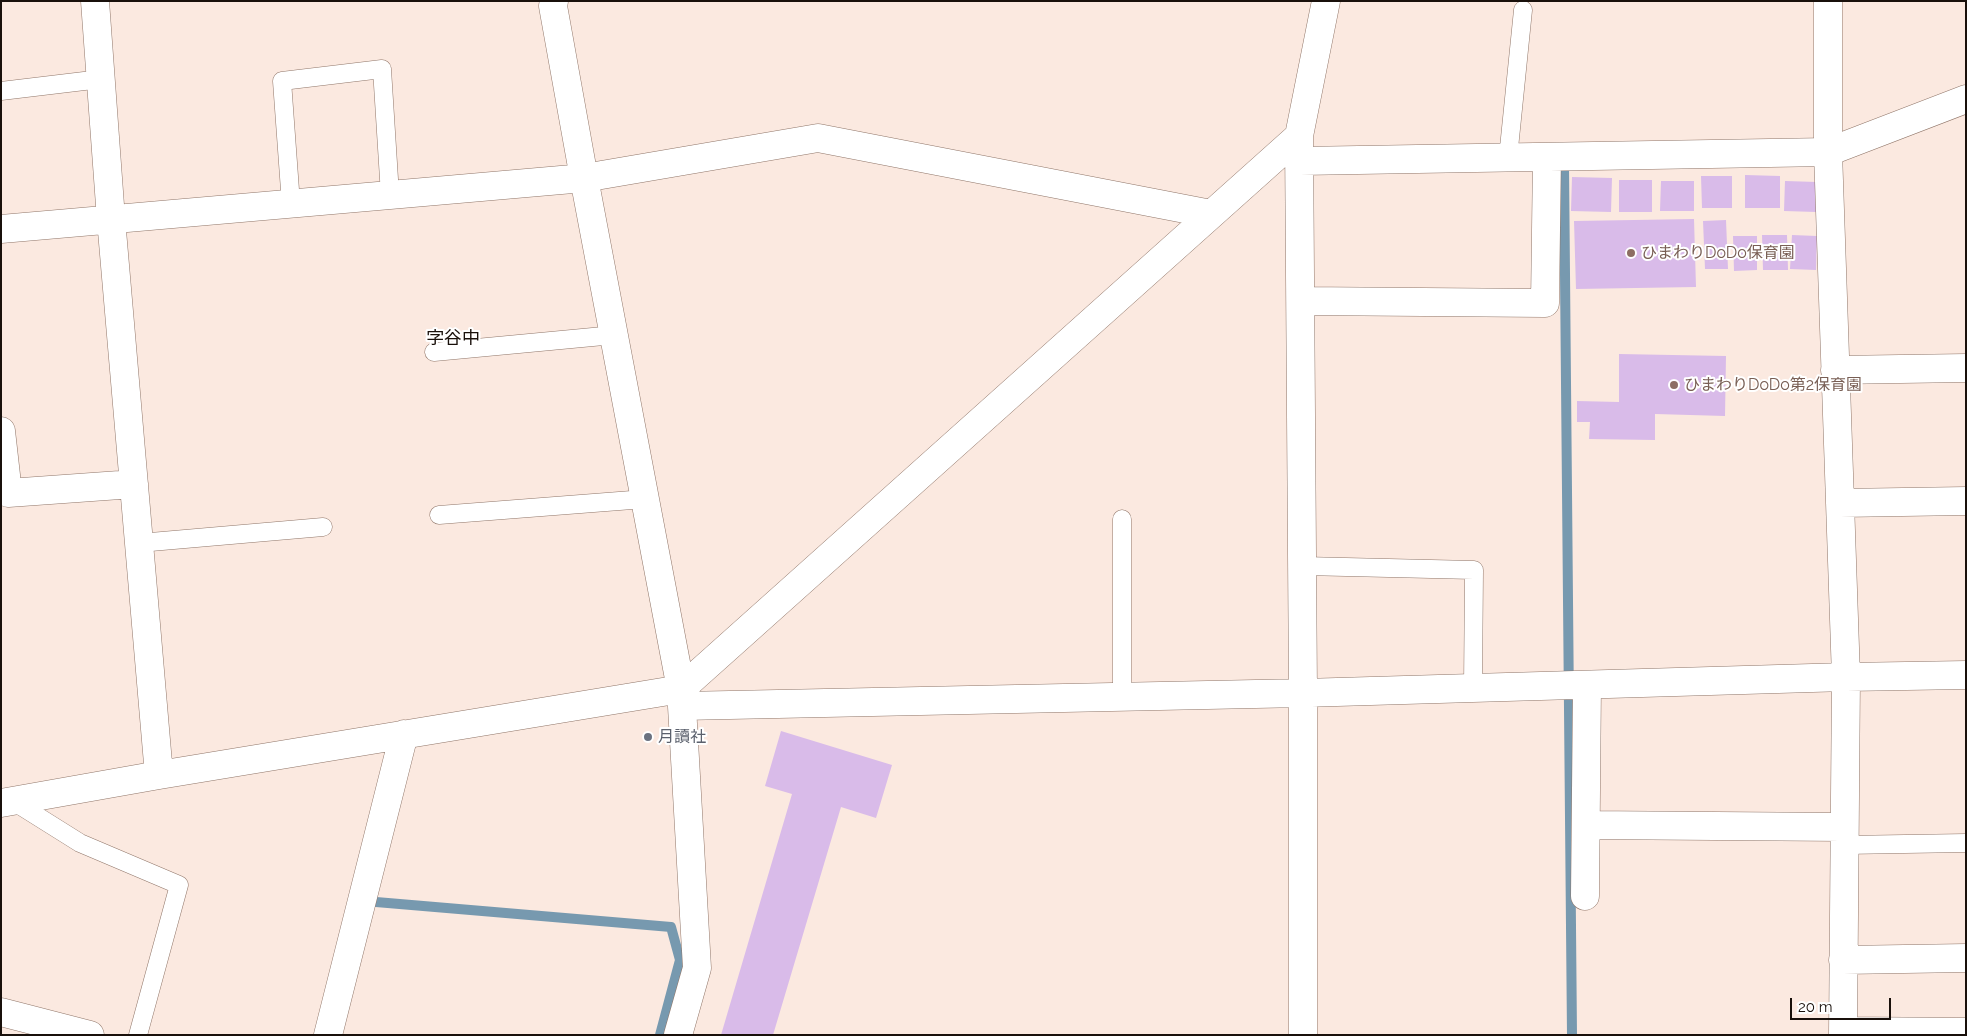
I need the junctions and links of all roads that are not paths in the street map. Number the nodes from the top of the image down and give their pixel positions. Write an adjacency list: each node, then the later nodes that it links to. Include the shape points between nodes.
1 (95, 1): 6 (street)
2 (554, 1): 13 (street)
3 (1326, 1): 9 (street)
4 (1828, 1): 10 (street)
5 (1523, 10): 12 (lane)
6 (101, 79): 7 (lane); 17 (street)
7 (1, 91)
8 (1966, 99): 10 (street)
9 (1299, 148): 12 (street); 16 (street); 19 (street)
10 (1828, 152): 11 (street); 23 (street)
11 (1547, 157): 12 (street); 19 (street, via 1546,303)
12 (1508, 158)
13 (584, 178): 14 (street); 16 (street, via 818,138); 20 (street)
14 (390, 195): 15 (street); 15 (lane, via 382,69 282,81)
15 (292, 204): 17 (street)
16 (1211, 214): 40 (street)
17 (111, 219): 18 (street); 25 (street)
18 (1, 229)
19 (1301, 301): 33 (street)
20 (614, 335): 21 (lane); 26 (street)
21 (434, 352)
22 (1966, 368): 23 (street)
23 (1835, 370): 28 (street)
24 (1, 431): 25 (street, via 8,493)
25 (134, 484): 32 (street)
26 (645, 499): 29 (lane); 40 (street)
27 (1966, 501): 28 (street)
28 (1840, 503): 35 (street)
29 (439, 515)
30 (1122, 519): 39 (lane)
31 (323, 526): 32 (lane)
32 (139, 543): 42 (street)
33 (1303, 566): 37 (lane, via 1474,570); 38 (street)
34 (1966, 675): 35 (street)
35 (1846, 677): 36 (street); 45 (street)
36 (1587, 685): 37 (street); 44 (street)
37 (1473, 688): 38 (street)
38 (1303, 693): 39 (street); 57 (street)
39 (1122, 697): 40 (street)
40 (681, 698): 41 (street); 56 (street, via 697,968)
41 (404, 734): 42 (street); 55 (street)
42 (159, 775): 43 (street)
43 (7, 802): 54 (lane, via 80,843 179,885)
44 (1586, 825): 45 (street); 47 (street)
45 (1844, 836): 46 (lane); 49 (street)
46 (1966, 843)
47 (1585, 896)
48 (1966, 958): 49 (street)
49 (1843, 960): 52 (street)
50 (1, 1012): 53 (street)
51 (1966, 1032): 52 (street)
52 (1843, 1033)
53 (90, 1035)
54 (138, 1035)
55 (328, 1035)
56 (678, 1035)
57 (1303, 1035)

